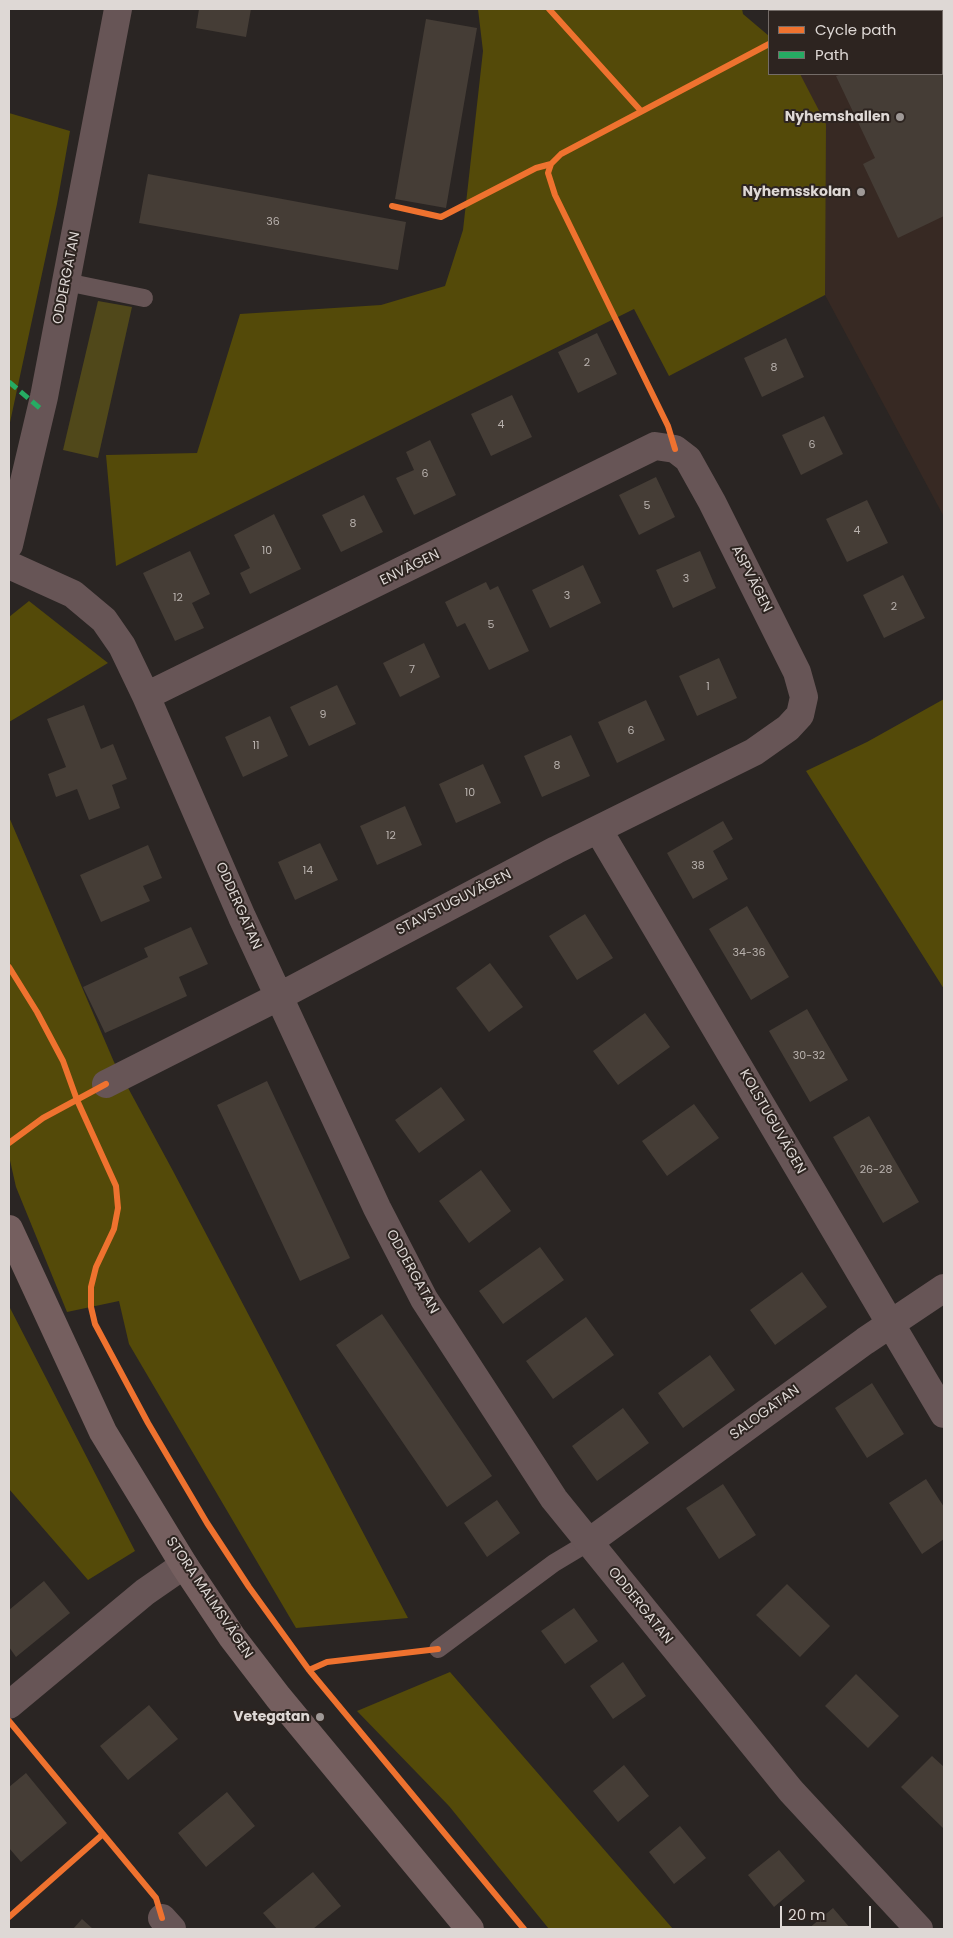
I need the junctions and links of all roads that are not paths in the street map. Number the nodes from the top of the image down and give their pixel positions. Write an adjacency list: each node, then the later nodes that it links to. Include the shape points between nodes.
1 (118, 9): 2 (street, ODDERGATAN)
2 (66, 282): 3 (lane); 5 (street, ODDERGATAN, via 44,397)
3 (144, 298)
4 (675, 449): 7 (street, ENVÄGEN, via 655,446); 8 (street, ASPVÄGEN, via 688,459 712,502 798,672 804,697)
5 (9, 546)
6 (9, 565): 7 (street, ODDERGATAN, via 73,594 104,620 122,646)
7 (146, 696): 10 (street, ODDERGATAN)
8 (798, 717): 9 (street, STAVSTUGUVÄGEN, via 754,752)
9 (599, 831): 10 (street, STAVSTUGUVÄGEN, via 556,850); 14 (street, KOLSTUGUVÄGEN)
10 (280, 996): 11 (street, STAVSTUGUVÄGEN); 16 (street, ODDERGATAN, via 377,1208 424,1299 554,1500)
11 (106, 1084)
12 (9, 1229): 17 (street, STORA MALMSVÄGEN, via 103,1432)
13 (944, 1288): 14 (street, SALOGATAN)
14 (892, 1325): 15 (street, KOLSTUGUVÄGEN); 16 (street, SALOGATAN, via 865,1341)
15 (944, 1414)
16 (589, 1542): 18 (lane, via 554,1563); 21 (street, ODDERGATAN, via 791,1791)
17 (184, 1565): 19 (street, via 145,1592); 20 (street, STORA MALMSVÄGEN, via 232,1637 278,1697)
18 (438, 1649)
19 (9, 1705)
20 (470, 1929)
21 (919, 1929)

